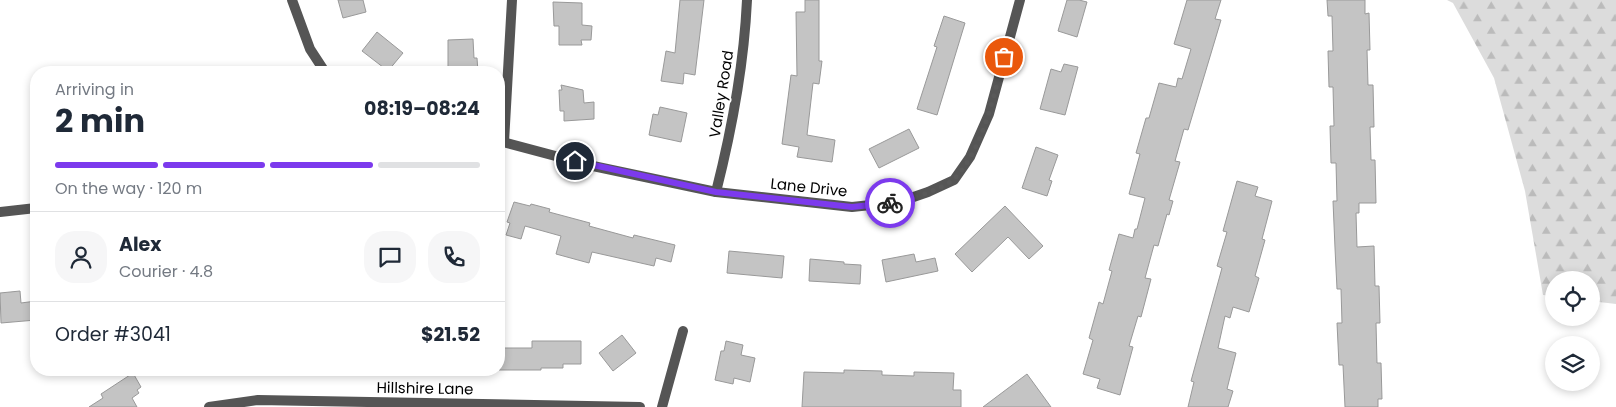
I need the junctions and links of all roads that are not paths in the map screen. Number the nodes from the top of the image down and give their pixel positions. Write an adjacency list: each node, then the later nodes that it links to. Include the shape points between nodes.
1 (292, 0): 5 (street, via 310,49)
2 (512, 0): 6 (street)
3 (748, 0): 8 (street, Valley Road, via 734,118)
4 (1020, 0): 8 (street, Lane Drive, via 988,114 970,157 954,180 899,202 852,207)
5 (321, 66)
6 (505, 90)
7 (505, 142): 8 (street, Lane Drive, via 593,166)
8 (716, 192)
9 (30, 208): 10 (street)
10 (0, 212)
11 (683, 331): 14 (street)
12 (209, 407): 13 (street, Hillshire Lane, via 258,400)
13 (640, 407)
14 (662, 407)

